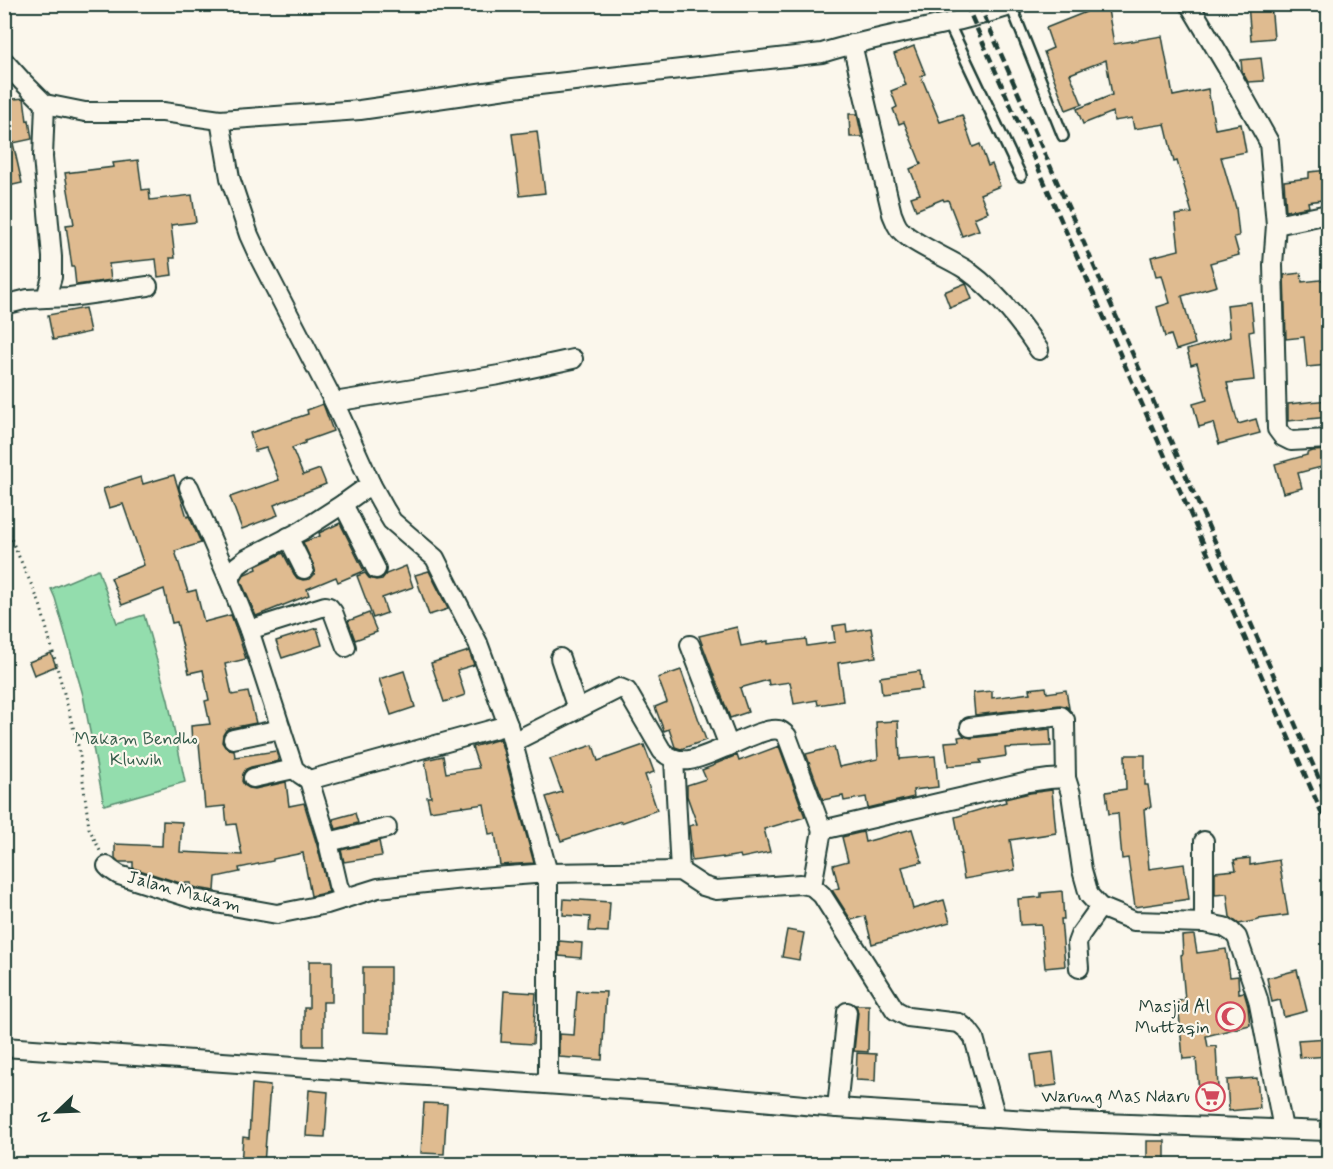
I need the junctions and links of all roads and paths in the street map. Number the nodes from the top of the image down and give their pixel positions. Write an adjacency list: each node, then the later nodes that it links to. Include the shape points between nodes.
1 (1188, 4): 11 (street, via 1274,136)
2 (1014, 5): 3 (street); 8 (lane)
3 (948, 22): 4 (street); 9 (lane)
4 (852, 44): 7 (street, via 822,53 360,110); 15 (street, via 898,228 967,271 997,296)
5 (4, 61): 6 (street)
6 (45, 104): 7 (street, via 85,112 163,112); 13 (street, via 43,157 52,257)
7 (220, 120): 17 (street, via 230,178 249,235)
8 (1063, 136)
9 (1021, 176)
10 (1329, 213): 11 (street)
11 (1276, 225): 18 (street, via 1273,265 1277,429 1291,441)
12 (148, 286): 13 (street)
13 (46, 298): 14 (street)
14 (4, 304)
15 (1039, 350)
16 (573, 359): 17 (street)
17 (334, 402): 19 (street)
18 (1329, 439)
19 (371, 484): 21 (street); 34 (street, via 392,521 440,566 478,643)
20 (189, 487): 26 (street)
21 (343, 504): 23 (street); 25 (street)
22 (4, 523): 46 (path, Jalan Makam, via 40,604 79,749 89,828)
23 (288, 537): 24 (street); 26 (street, via 246,559)
24 (304, 569)
25 (376, 569)
26 (229, 580): 27 (street)
27 (249, 630): 29 (street, via 327,606); 33 (street)
28 (690, 645): 36 (street)
29 (346, 647)
30 (560, 658): 31 (street)
31 (577, 709): 34 (street); 37 (street, via 620,688 627,691 662,751)
32 (970, 727): 40 (street, via 1061,716 1065,720)
33 (280, 729): 35 (street); 38 (street)
34 (511, 734): 41 (street); 48 (street)
35 (233, 739)
36 (729, 746): 37 (street, via 687,762); 43 (street, via 768,731 784,733)
37 (674, 759): 47 (street)
38 (294, 769): 39 (street); 41 (street)
39 (253, 778)
40 (1066, 778): 43 (street, via 1029,782); 51 (street, via 1082,870 1089,896)
41 (309, 780): 45 (street)
42 (387, 828): 45 (street)
43 (822, 830): 49 (street)
44 (1204, 841): 52 (street)
45 (328, 842): 50 (street)
46 (107, 866): 50 (street, Jalan Makam, via 119,875 194,899 277,914)
47 (680, 871): 48 (street, Jalan Makam); 49 (street, via 716,890)
48 (548, 873): 50 (street, Jalan Makam, via 378,888); 56 (street)
49 (812, 886): 58 (street, via 822,895 895,1010 908,1017 959,1023 968,1030 974,1038)
50 (344, 899)
51 (1100, 907): 52 (street, via 1134,921); 53 (street, via 1077,943)
52 (1204, 923): 59 (street, via 1224,927 1237,938 1258,999)
53 (1079, 968)
54 (847, 1012): 57 (street)
55 (4, 1047): 56 (street)
56 (548, 1084): 57 (street)
57 (837, 1108): 58 (street)
58 (996, 1118): 59 (street)
59 (1283, 1128): 60 (street)
60 (1329, 1131)

